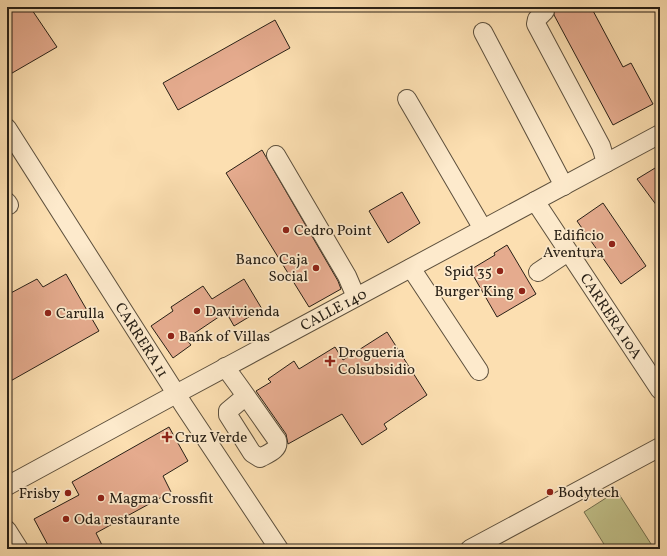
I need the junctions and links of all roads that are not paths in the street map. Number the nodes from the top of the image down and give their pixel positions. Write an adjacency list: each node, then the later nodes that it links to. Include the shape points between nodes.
1 (545, 11): 7 (street, via 537,19 536,24 601,146)
2 (483, 32): 8 (street)
3 (407, 99): 10 (street)
4 (660, 134): 7 (street, CALLE 140)
5 (9, 137): 18 (street, CARRERA 11)
6 (276, 155): 14 (street, via 347,276)
7 (606, 163): 8 (street, CALLE 140)
8 (564, 186): 9 (street, CALLE 140)
9 (535, 202): 10 (street, CALLE 140); 11 (street, CARRERA 10A)
10 (483, 229): 12 (street, CALLE 140)
11 (568, 252): 13 (street); 17 (street, CARRERA 10A)
12 (411, 268): 14 (street, CALLE 140); 16 (street)
13 (538, 272)
14 (356, 297): 15 (street, CALLE 140)
15 (226, 367): 18 (street, CALLE 140); 19 (street)
16 (479, 371)
17 (660, 390)
18 (176, 394): 21 (street, CALLE 140); 24 (street, CARRERA 11)
19 (246, 396)
20 (660, 447): 25 (street)
21 (7, 486)
22 (7, 530): 23 (street)
23 (19, 549)
24 (279, 549)
25 (470, 549)

